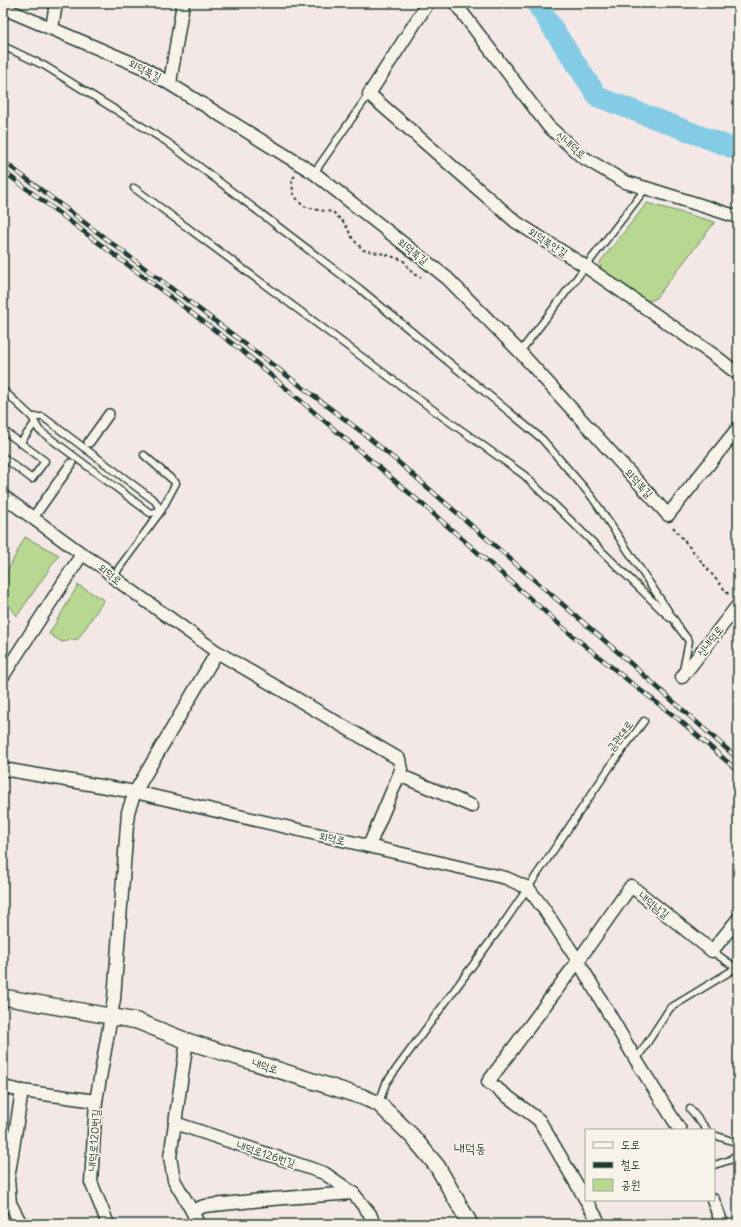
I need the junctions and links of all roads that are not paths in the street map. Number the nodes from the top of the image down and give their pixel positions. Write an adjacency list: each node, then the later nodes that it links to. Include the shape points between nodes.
1 (56, 3): 6 (street)
2 (183, 3): 8 (street)
3 (428, 3): 9 (street)
4 (455, 3): 12 (street, 신내덕로, via 548,126 581,156 625,182)
5 (3, 8): 6 (street, 외덕북길)
6 (52, 28): 8 (street, 외덕북길, via 144,68)
7 (3, 46): 33 (lane, via 45,66 167,142 360,289 542,439 592,497)
8 (170, 83): 10 (street, 외덕북길)
9 (369, 94): 10 (lane); 14 (street, 외덕북안길, via 516,222)
10 (314, 172): 15 (street, 외덕북길, via 447,278)
11 (134, 188): 33 (lane, via 524,475)
12 (646, 188): 13 (street, 신내덕로); 14 (lane)
13 (738, 217)
14 (586, 266): 15 (lane); 16 (street, 외덕북안길)
15 (520, 352): 20 (street, 외덕북길, via 668,515)
16 (738, 374)
17 (3, 390): 19 (lane)
18 (110, 414): 22 (street)
19 (34, 420): 23 (lane); 28 (lane, via 39,430 150,512); 28 (lane, via 43,417 155,501)
20 (738, 428)
21 (3, 430): 23 (lane)
22 (89, 442)
23 (20, 443): 25 (lane, via 45,461 32,479)
24 (144, 455): 28 (lane, via 176,483)
25 (3, 457)
26 (71, 464): 29 (street)
27 (3, 496): 30 (street, 외덕로)
28 (161, 511): 31 (lane)
29 (37, 512)
30 (82, 554): 31 (street, 외덕로); 35 (street)
31 (114, 578): 34 (street, 외덕로)
32 (738, 605): 36 (street, 신내덕로)
33 (679, 627): 36 (lane, via 689,641)
34 (218, 652): 39 (street, 외덕로, via 399,759); 40 (street)
35 (3, 676)
36 (682, 676)
37 (644, 721): 43 (lane, 금관대로)
38 (3, 769): 40 (street, 외덕로)
39 (399, 775): 41 (street); 42 (street)
40 (136, 792): 42 (street, 외덕로); 48 (street, via 128,812)
41 (472, 806)
42 (369, 846): 43 (street, 외덕로, via 506,878)
43 (528, 888): 46 (street); 54 (lane, 금관대로, via 386,1083)
44 (738, 919): 45 (street)
45 (712, 951): 46 (street, 내덕남길, via 631,886); 50 (lane, 내덕남길, via 736,968 670,1008)
46 (578, 961): 50 (street); 64 (street, via 488,1082 539,1120)
47 (3, 997): 48 (street, 내덕로)
48 (111, 1016): 49 (street, 내덕로, via 137,1021); 53 (street, 내덕로120번길)
49 (187, 1041): 54 (street, 내덕로, via 363,1096); 56 (street)
50 (636, 1060): 57 (street)
51 (3, 1087): 52 (street, 내덕로120번길)
52 (22, 1091): 53 (street, 내덕로120번길); 68 (street, via 8,1179 10,1203)
53 (96, 1101): 69 (street, 내덕로120번길, via 91,1182)
54 (379, 1104): 72 (street, 내덕로, via 412,1136 437,1166)
55 (690, 1109): 58 (lane)
56 (175, 1123): 63 (street, 내덕로126번길, via 324,1172); 67 (street, via 170,1157 174,1180)
57 (679, 1129)
58 (706, 1129)
59 (715, 1135): 60 (lane)
60 (738, 1143)
61 (738, 1153): 62 (lane, via 730,1160)
62 (715, 1165)
63 (353, 1193): 67 (street, via 204,1206); 71 (street, 내덕로126번길, via 370,1214)
64 (585, 1198)
65 (587, 1201): 73 (street)
66 (713, 1201): 74 (street)
67 (192, 1211): 70 (street)
68 (21, 1224)
69 (108, 1224)
70 (198, 1224)
71 (374, 1224)
72 (470, 1224)
73 (600, 1224)
74 (722, 1224)

